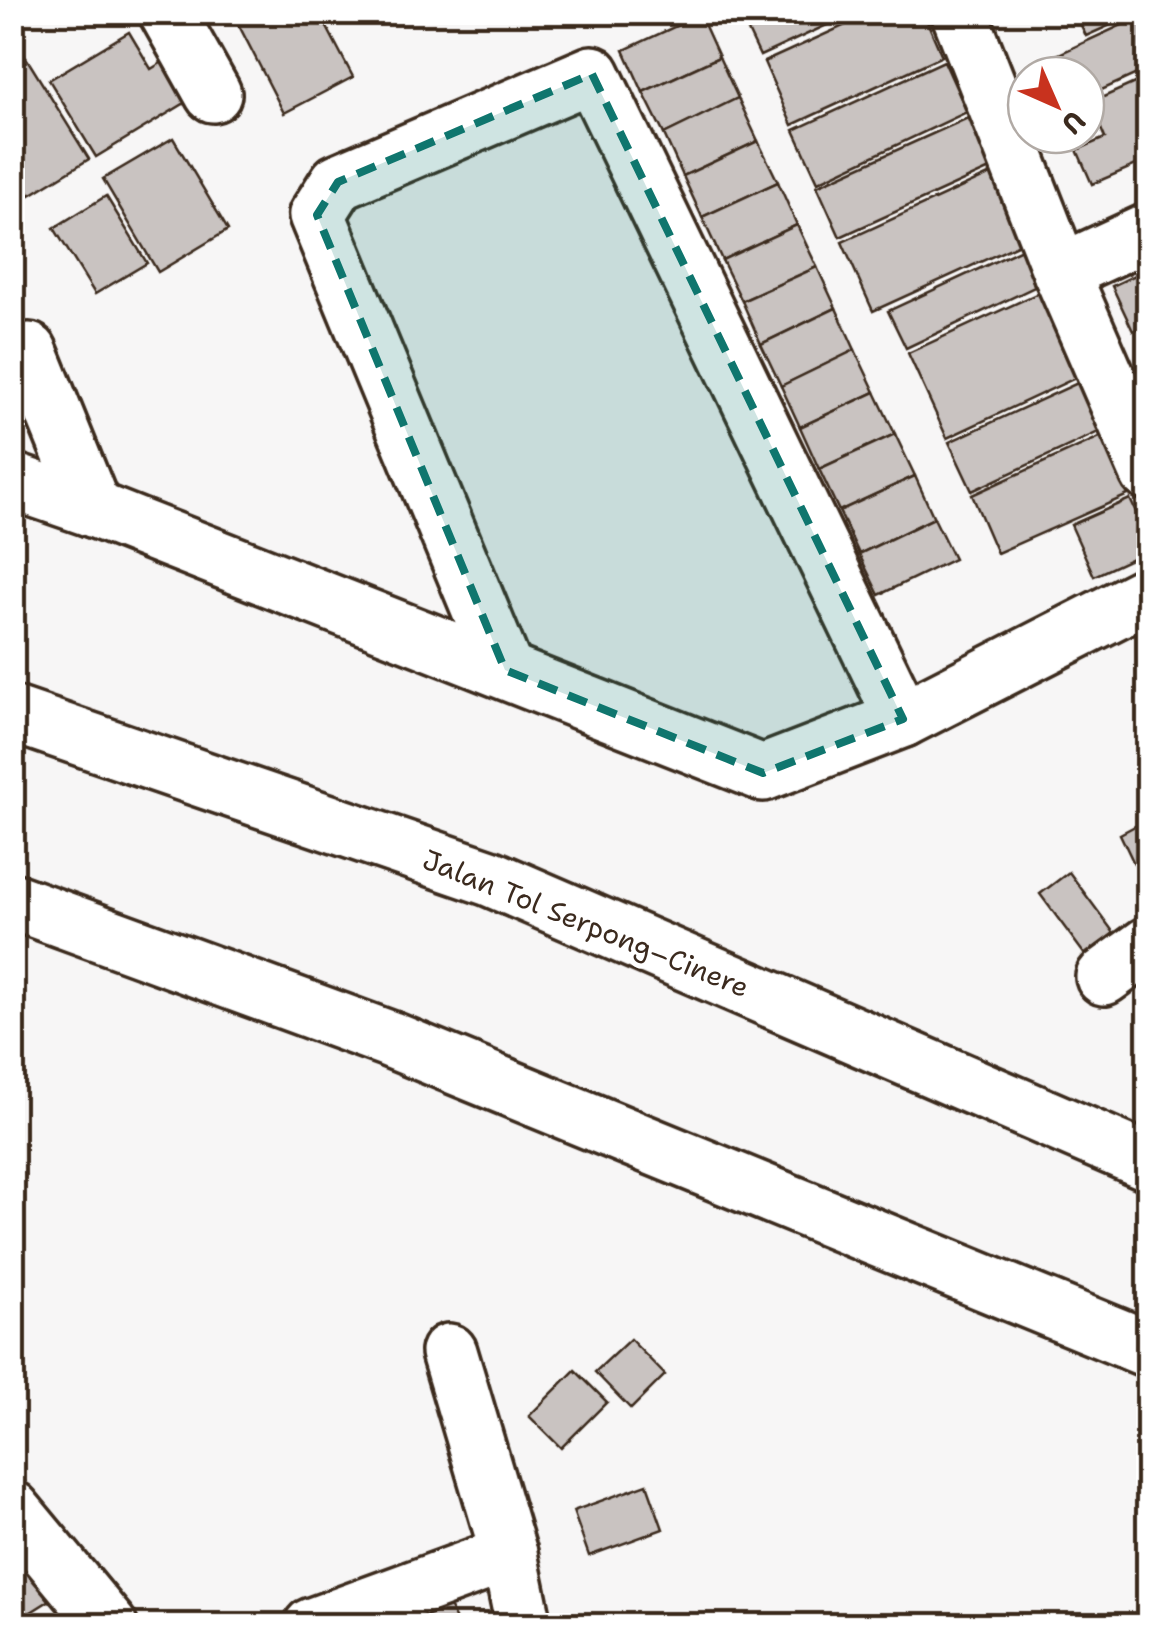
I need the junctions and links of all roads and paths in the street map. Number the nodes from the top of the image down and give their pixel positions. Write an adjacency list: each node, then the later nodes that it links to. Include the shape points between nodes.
1 (167, 12): 3 (main road)
2 (959, 12): 5 (main road)
3 (212, 94)
4 (1148, 232): 5 (main road)
5 (1062, 272): 7 (main road)
6 (28, 351): 9 (main road)
7 (1148, 472)
8 (12, 481): 9 (main road)
9 (93, 509): 11 (main road)
10 (1148, 594): 13 (main road)
11 (506, 670): 13 (main road, via 763,772); 13 (main road, via 317,215 338,182 592,74)
12 (12, 714): 17 (main road, Jalan Tol Serpong–Cinere, via 490,878)
13 (903, 720)
14 (12, 901): 18 (main road, via 389,1039)
15 (1148, 946): 16 (main road)
16 (1104, 977)
17 (1148, 1162)
18 (1148, 1349)
19 (448, 1352): 21 (main road)
20 (12, 1510): 22 (main road)
21 (509, 1554): 23 (main road); 24 (main road)
22 (108, 1626)
23 (312, 1626)
24 (524, 1626)

